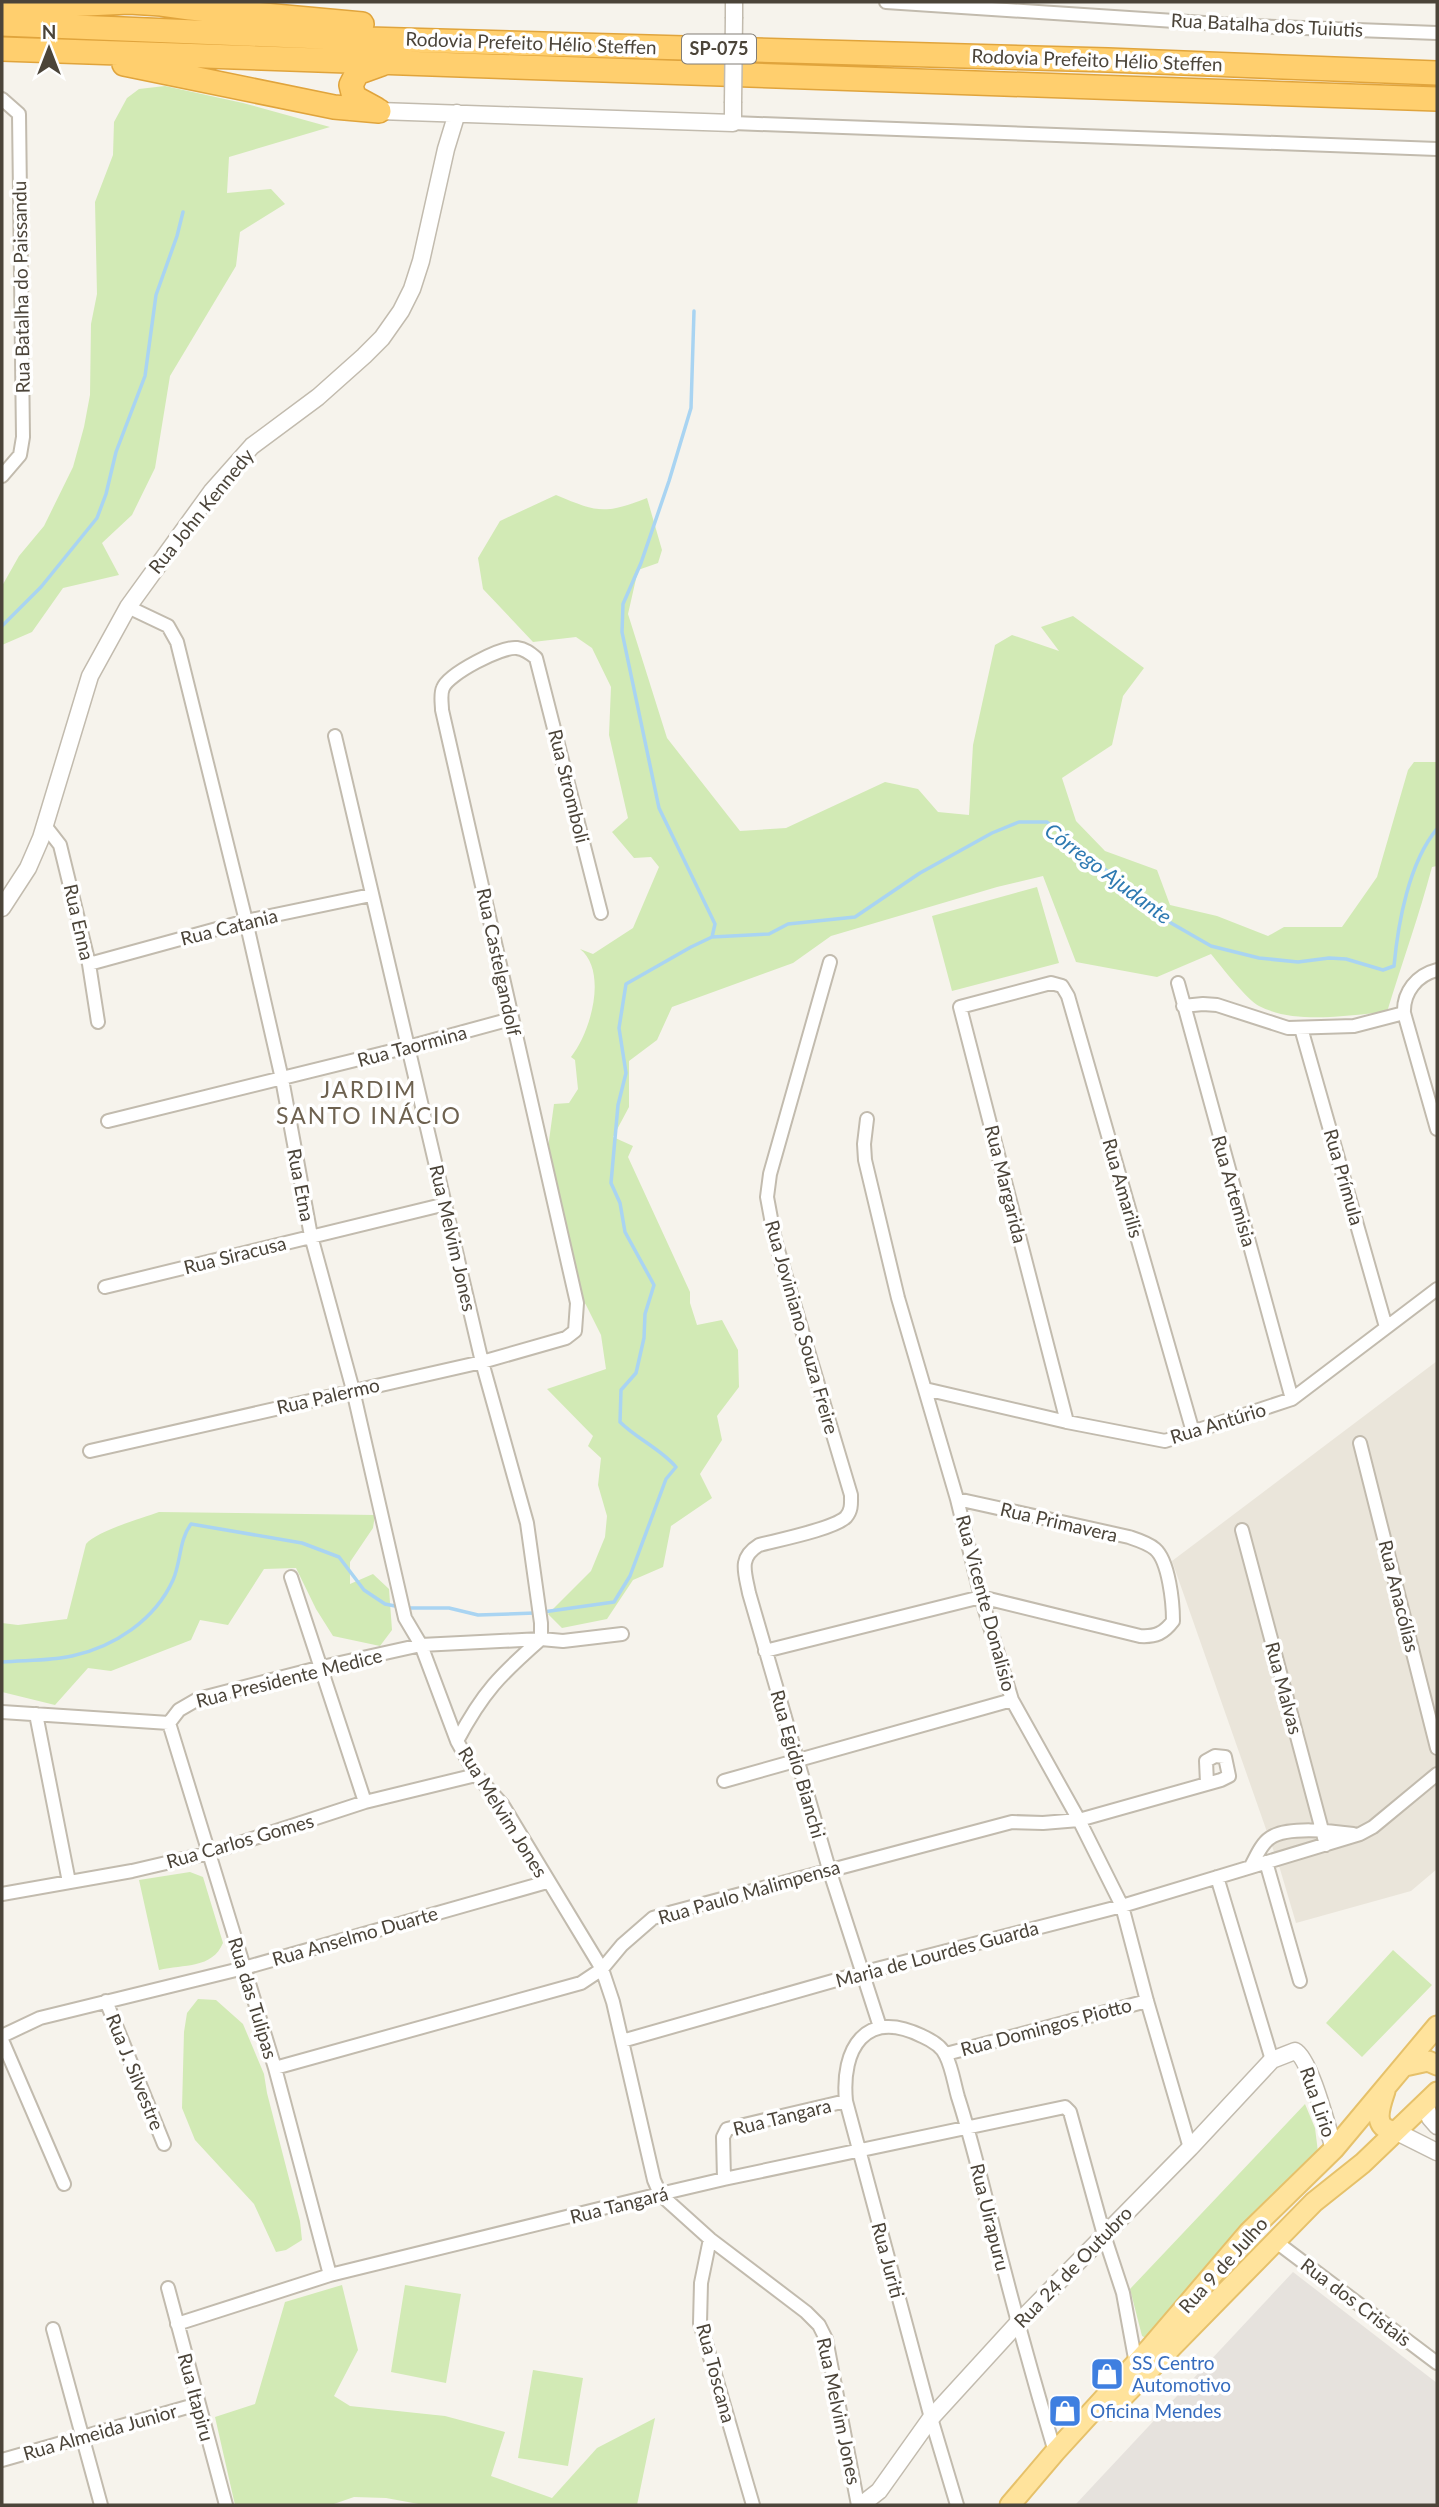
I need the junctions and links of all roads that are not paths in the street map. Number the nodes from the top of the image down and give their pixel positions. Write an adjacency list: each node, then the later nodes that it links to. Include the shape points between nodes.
1 (129, 2): 3 (highway); 4 (highway)
2 (886, 2): 7 (street, Rua Batalha dos Tuiutis)
3 (161, 3): 8 (highway, via 380,26)
4 (2, 8)
5 (734, 9): 17 (street, bridge)
6 (2, 24): 8 (highway, Rodovia Prefeito Hélio Steffen / SP-075)
7 (1437, 33)
8 (472, 41): 12 (highway, Rodovia Prefeito Hélio Steffen / SP-075)
9 (2, 49): 10 (highway, Rodovia Prefeito Hélio Steffen / SP-075)
10 (77, 52): 11 (highway, Rodovia Prefeito Hélio Steffen / SP-075); 15 (highway, via 334,107)
11 (387, 63): 14 (highway, Rodovia Prefeito Hélio Steffen / SP-075); 15 (highway, via 357,73 351,85 354,97)
12 (1437, 73)
13 (2, 99): 19 (street, Rua Batalha do Paissandu, via 19,114 23,437 20,455)
14 (1437, 99)
15 (379, 111): 16 (street)
16 (457, 113): 17 (street); 20 (street, Rua John Kennedy, via 421,261 401,311 364,356 252,446 212,491)
17 (733, 123): 18 (street)
18 (1437, 149)
19 (2, 476)
20 (128, 607): 23 (street, Rua John Kennedy, via 90,676); 27 (street, Rua Etna, via 168,626 177,642)
21 (536, 658): 26 (street, Rua Stromboli); 35 (street, Rua Castelgandolf, via 515,647 499,650 449,679 442,690 442,710)
22 (335, 736): 24 (street, Rua Melvim Jones)
23 (46, 827): 25 (street, Rua John Kennedy, via 28,868); 29 (street, Rua Enna, via 60,845)
24 (371, 895): 27 (street, Rua Catania); 38 (street, Rua Melvim Jones)
25 (2, 908)
26 (601, 913)
27 (246, 921): 29 (street, Rua Catania); 39 (street, Rua Etna)
28 (830, 962): 59 (street, Rua Joviniano Souza Freire, via 767,1197 775,1240 851,1507 836,1523)
29 (89, 964): 36 (street, Rua Enna)
30 (1437, 970): 34 (street, via 1414,984)
31 (1178, 983): 33 (street, Rua Artemisia)
32 (1021, 990): 53 (street, Rua Margarida, via 960,1007); 54 (street, Rua Amarilis, via 1057,984 1068,996)
33 (1183, 1006): 37 (street, via 1217,1005 1276,1025); 52 (street, Rua Artemisia)
34 (1404, 1013): 37 (street, via 1354,1026); 42 (street)
35 (511, 1020): 38 (street, Rua Taormina); 48 (street, Rua Castelgandolf, via 577,1303 577,1326)
36 (98, 1023)
37 (1301, 1028): 47 (street, Rua Prímula)
38 (408, 1048): 39 (street, Rua Taormina); 43 (street, Rua Melvim Jones)
39 (282, 1079): 41 (street, Rua Taormina); 44 (street, Rua Etna)
40 (867, 1119): 50 (street, Rua Vicente Donalisio, via 865,1160)
41 (108, 1121)
42 (1437, 1129)
43 (446, 1204): 44 (street, Rua Siracusa); 49 (street, Rua Melvim Jones)
44 (311, 1236): 45 (street, Rua Siracusa); 51 (street, Rua Etna)
45 (105, 1287)
46 (1437, 1289): 47 (street, Rua Antúrio)
47 (1386, 1326): 52 (street, Rua Antúrio)
48 (566, 1338): 49 (street, Rua Palermo)
49 (482, 1362): 51 (street, Rua Palermo); 63 (street, Rua Melvim Jones, via 527,1523)
50 (925, 1389): 53 (street, Rua Antúrio); 57 (street, Rua Vicente Donalisio)
51 (353, 1390): 56 (street, Rua Palermo); 64 (street, Rua Etna, via 405,1618)
52 (1292, 1399): 54 (street, Rua Antúrio)
53 (1067, 1422): 54 (street, Rua Antúrio, via 1165,1441)
54 (1193, 1432)
55 (1360, 1443): 72 (street, Rua Anacólias)
56 (90, 1451)
57 (957, 1499): 61 (street, Rua Vicente Donalisio); 61 (street, Rua Primavera, via 1148,1544 1158,1551 1166,1567 1174,1620 1153,1637 1140,1636)
58 (1242, 1530): 80 (street, Rua Malvas)
59 (759, 1545): 65 (street, Rua Egidio Bianchi, via 745,1558 745,1570)
60 (291, 1577): 66 (street)
61 (981, 1597): 65 (street); 67 (street, Rua Vicente Donalisio)
62 (622, 1634): 63 (street, Rua Presidente Medice)
63 (541, 1639): 64 (street, Rua Presidente Medice); 71 (street, Rua Melvim Jones, via 487,1690)
64 (421, 1645): 66 (street, Rua Presidente Medice); 71 (street, Rua Etna)
65 (765, 1651): 73 (street, Rua Egidio Bianchi)
66 (322, 1667): 70 (street, Rua Presidente Medice, via 198,1699 179,1710); 78 (street)
67 (1012, 1700): 73 (street); 79 (street, Rua Vicente Donalisio)
68 (2, 1712): 69 (street)
69 (36, 1714): 70 (street); 88 (street)
70 (169, 1723): 83 (street, Rua das Tulipas)
71 (457, 1741): 75 (street, Rua Melvim Jones)
72 (1437, 1748)
73 (798, 1762): 76 (street); 86 (street, Rua Egidio Bianchi)
74 (1437, 1774): 81 (street, Maria de Lourdes Guarda)
75 (475, 1775): 78 (street, Rua Carlos Gomes); 89 (street, Rua Melvim Jones, via 502,1804)
76 (724, 1781)
77 (1207, 1783): 79 (street, Rua Paulo Malimpensa)
78 (365, 1802): 83 (street, Rua Carlos Gomes)
79 (1079, 1820): 86 (street, Rua Paulo Malimpensa, via 1012,1822); 91 (street, Rua Vicente Donalisio)
80 (1322, 1830): 81 (street); 82 (street, Rua Malvas); 85 (street, via 1270,1837)
81 (1360, 1835): 82 (street, Maria de Lourdes Guarda)
82 (1326, 1845): 84 (street, Maria de Lourdes Guarda)
83 (209, 1853): 88 (street, Rua Carlos Gomes); 92 (street, Rua das Tulipas)
84 (1266, 1861): 85 (street, Maria de Lourdes Guarda); 95 (street)
85 (1251, 1866): 87 (street, Maria de Lourdes Guarda)
86 (829, 1869): 93 (street, Rua Paulo Malimpensa, via 653,1918); 94 (street, Rua Egidio Bianchi)
87 (1217, 1877): 91 (street, Maria de Lourdes Guarda); 103 (street)
88 (69, 1882): 90 (street, Rua Carlos Gomes)
89 (547, 1882): 92 (street, Rua Anselmo Duarte); 93 (street, Rua Melvim Jones)
90 (2, 1894)
91 (1122, 1906): 94 (street, Maria de Lourdes Guarda); 97 (street, Rua Vicente Donalisio)
92 (244, 1968): 96 (street, Rua Anselmo Duarte); 106 (street, Rua das Tulipas)
93 (602, 1969): 101 (street, Rua Melvim Jones); 106 (street, Rua Paulo Malimpensa, via 581,1983)
94 (861, 1973): 99 (street, Rua Egidio Bianchi); 101 (street, Maria de Lourdes Guarda)
95 (1300, 1981)
96 (106, 2001): 100 (street, Rua Anselmo Duarte, via 40,2018); 113 (street, Rua J. Silvestre)
97 (1147, 2001): 102 (street, Rua Domingos Piotto); 114 (street, Rua Vicente Donalisio)
98 (1437, 2026): 105 (main road, Rua 9 de Julho)
99 (880, 2027): 102 (street, via 911,2030); 109 (street, Rua Juriti, via 860,2039 849,2059)
100 (2, 2038): 120 (street)
101 (622, 2041): 121 (street, Rua Melvim Jones)
102 (946, 2053): 111 (street, Rua Uirapuru)
103 (1272, 2060): 114 (street, Rua 24 de Outubro); 115 (street, Rua Lirio, via 1295,2050 1302,2055)
104 (1437, 2065): 105 (main road, via 1428,2061)
105 (1405, 2066): 107 (main road, Rua 9 de Julho)
106 (275, 2068): 125 (street, Rua das Tulipas)
107 (1387, 2086): 112 (main road, via 1379,2121); 115 (main road, Rua 9 de Julho)
108 (1434, 2094): 110 (street, via 1430,2119); 112 (main road, Rua 9 de Julho)
109 (845, 2101): 116 (street, Rua Juriti); 119 (street, Rua Tangara, via 727,2129 723,2137)
110 (1437, 2126)
111 (968, 2128): 116 (street, Rua Tangará); 122 (street, Rua Tangará, via 1065,2107); 128 (street, Rua Uirapuru)
112 (1395, 2131): 117 (street); 124 (main road, Rua 9 de Julho)
113 (164, 2144)
114 (1190, 2148): 122 (street, Rua 24 de Outubro)
115 (1334, 2149): 118 (main road, Rua 9 de Julho)
116 (857, 2151): 119 (street, Rua Tangará); 135 (street, Rua Juriti)
117 (1437, 2152)
118 (1307, 2177): 124 (main road, via 1303,2189 1275,2221 1270,2237); 131 (main road, Rua 9 de Julho, via 1249,2232)
119 (724, 2179): 121 (street, Rua Tangará)
120 (64, 2184)
121 (660, 2194): 123 (street, Rua Melvim Jones); 125 (street, Rua Tangará)
122 (1104, 2235): 128 (street, Rua 24 de Outubro); 129 (street)
123 (710, 2239): 141 (street, Rua Toscana, via 701,2283 700,2323); 142 (street, Rua Melvim Jones, via 819,2325 832,2360)
124 (1275, 2241): 131 (main road, Rua 9 de Julho); 132 (street, Rua dos Cristais)
125 (330, 2275): 127 (street, Rua Tangará)
126 (168, 2288): 127 (street, Rua Itapiru)
127 (177, 2324): 134 (street, Rua Itapiru)
128 (1017, 2324): 135 (street, Rua 24 de Outubro); 137 (street, Rua Uirapuru)
129 (1131, 2328): 131 (street); 133 (street)
130 (53, 2329): 136 (street)
131 (1157, 2352): 133 (main road, Rua 9 de Julho); 145 (main road, Rua 9 de Julho)
132 (1437, 2363)
133 (1136, 2364): 137 (main road, Rua 9 de Julho)
134 (198, 2404): 136 (street, Rua Almeida Junior); 140 (street, Rua Itapiru)
135 (931, 2418): 142 (street, Rua 24 de Outubro, via 879,2491); 143 (street, Rua Juriti)
136 (83, 2435): 138 (street, Rua Almeida Junior); 139 (street)
137 (1055, 2452): 144 (main road, Rua 9 de Julho)
138 (2, 2460)
139 (101, 2505)
140 (226, 2505)
141 (753, 2505)
142 (860, 2505)
143 (957, 2505)
144 (1010, 2505)
145 (1026, 2505)

